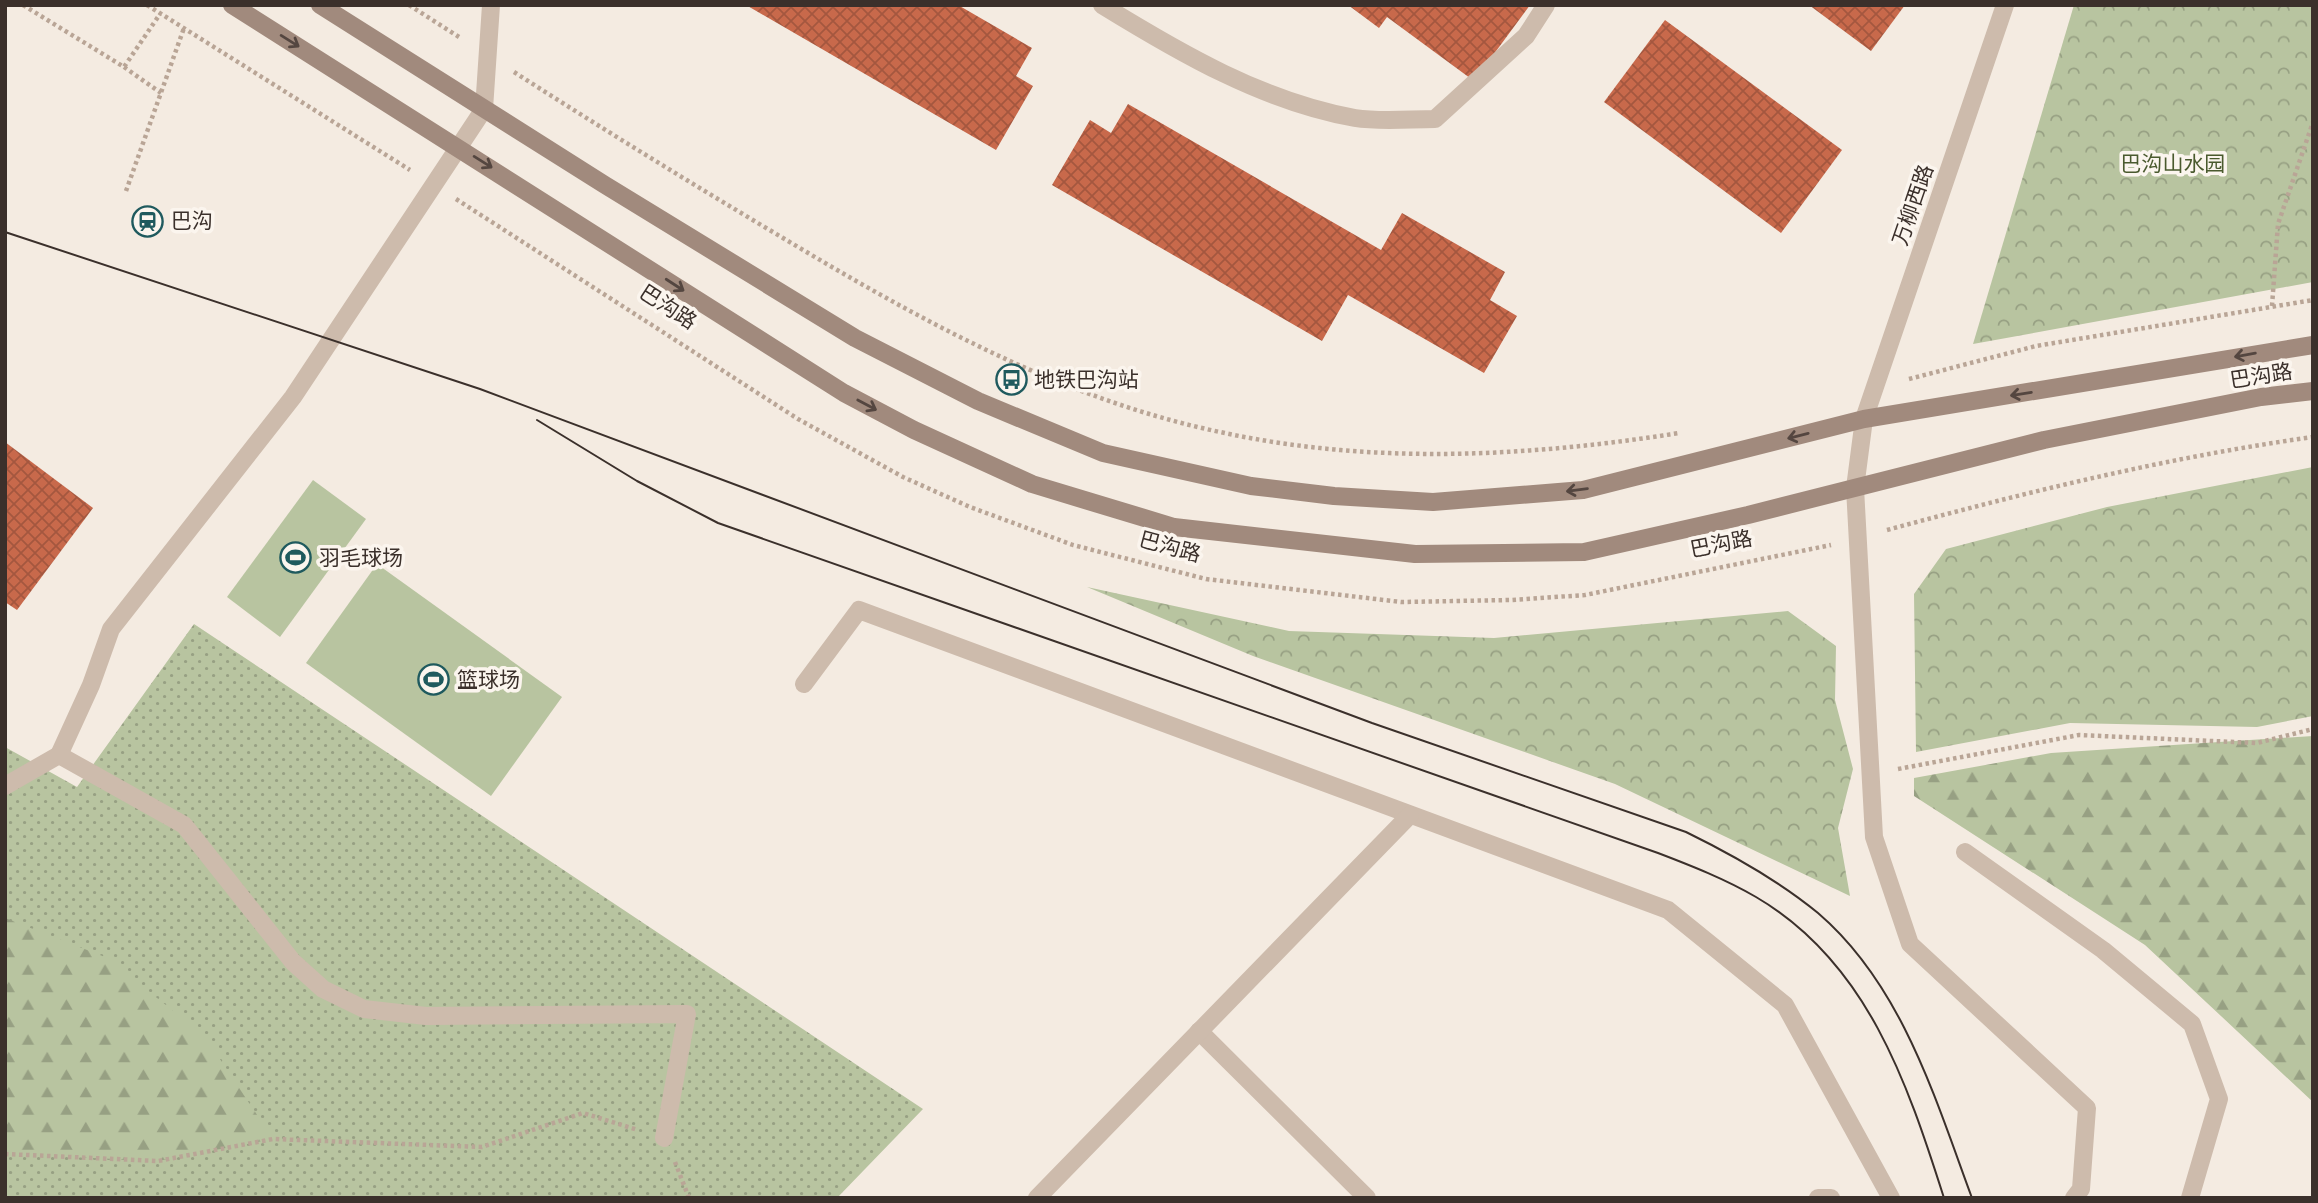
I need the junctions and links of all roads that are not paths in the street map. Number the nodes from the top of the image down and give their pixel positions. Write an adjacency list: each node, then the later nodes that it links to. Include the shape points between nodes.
1 (232, 5): 8 (main road, 巴沟路, one-way to 8)
2 (320, 5): 7 (main road, 巴沟路)
3 (491, 5): 7 (street)
4 (1102, 5): 5 (street, via 1178,52 1276,96 1356,118 1435,119 1526,36)
5 (1546, 5)
6 (2005, 5): 11 (street, 万柳西路)
7 (484, 109): 8 (street); 11 (main road, 巴沟路, one-way to 7, via 1583,490 1433,502 1251,486 1143,462 1103,453 978,401 855,338)
8 (458, 147): 12 (main road, 巴沟路, one-way to 12, via 890,418 1032,484 1174,527 1415,554 1584,552); 14 (street, via 293,397 111,629)
9 (2313, 345): 11 (main road, 巴沟路, one-way to 11)
10 (2313, 391): 12 (main road, 巴沟路, via 2044,440)
11 (1864, 419): 12 (street, 万柳西路)
12 (1855, 488): 25 (street, 万柳西路, via 1874,837 1910,944 2087,1108 2081,1189)
13 (804, 684): 16 (street, via 859,610)
14 (59, 755): 15 (street); 19 (street, via 184,825 293,962 323,989 364,1009 426,1016 687,1014)
15 (8, 780)
16 (1410, 815): 18 (street); 24 (street, via 1668,910 1785,1005)
17 (1965, 852): 26 (street, via 2103,950 2192,1024 2219,1099)
18 (1199, 1031): 20 (street); 21 (street)
19 (664, 1138)
20 (1037, 1198)
21 (1367, 1198)
22 (1818, 1198): 23 (street)
23 (1830, 1198)
24 (1891, 1198)
25 (2074, 1198)
26 (2190, 1198)

